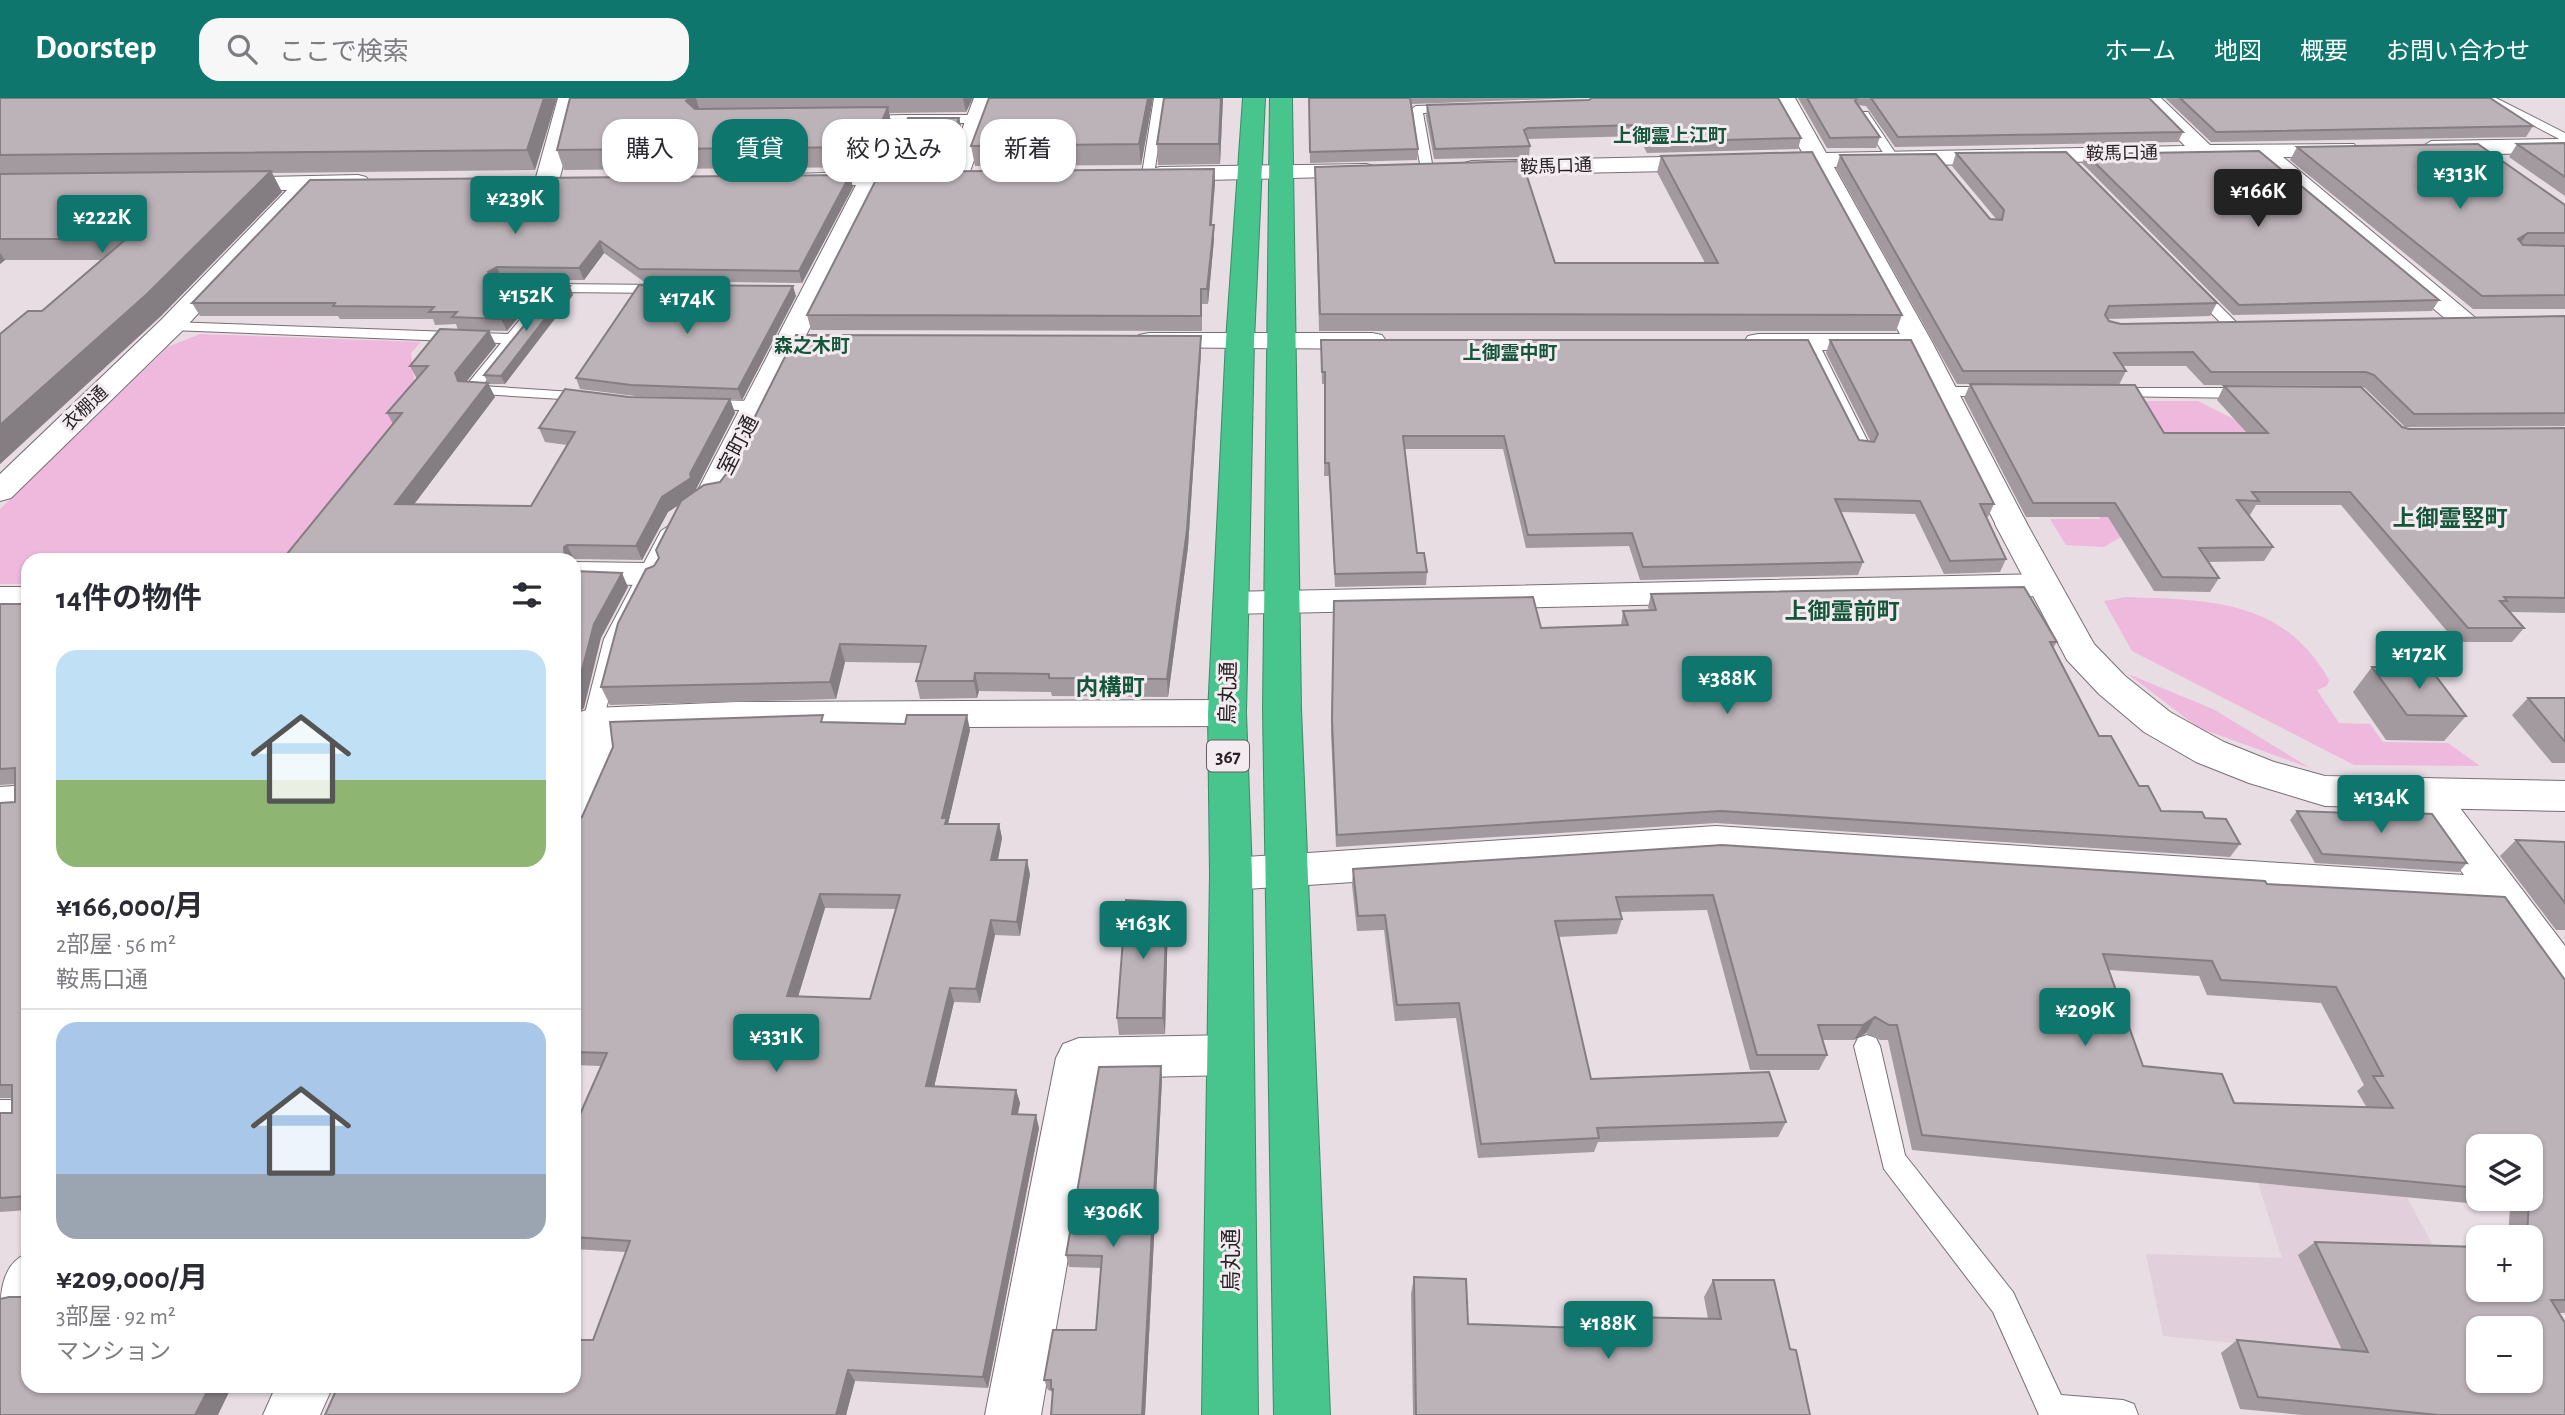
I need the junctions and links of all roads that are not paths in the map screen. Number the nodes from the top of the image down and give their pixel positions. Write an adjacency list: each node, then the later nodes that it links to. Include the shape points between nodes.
1 (569, 98): 32 (street)
2 (1160, 98): 29 (lane)
3 (1254, 98): 26 (highway, 烏丸通 / 367)
4 (1281, 98): 26 (highway, 烏丸通 / 367)
5 (1784, 98): 23 (street)
6 (2149, 98): 19 (street)
7 (2487, 98): 12 (lane)
8 (981, 108): 11 (lane); 16 (street)
9 (1468, 108): 24 (lane, via 1416,110)
10 (1860, 110): 22 (lane)
11 (904, 119)
12 (2565, 138)
13 (2565, 146): 14 (street)
14 (2476, 147): 15 (street); 25 (street)
15 (2409, 148)
16 (966, 149)
17 (2368, 149): 18 (street, 鞍馬口通)
18 (2260, 150): 19 (street, 鞍馬口通); 42 (street, via 2477,320)
19 (2203, 151): 20 (street, 鞍馬口通)
20 (2062, 154): 21 (street, 鞍馬口通); 27 (lane)
21 (1934, 156): 22 (street, 鞍馬口通); 30 (lane)
22 (1892, 157): 23 (street, 鞍馬口通)
23 (1817, 158): 24 (street, 鞍馬口通); 54 (street)
24 (1427, 169): 26 (street, 鞍馬口通)
25 (2510, 171)
26 (1266, 173): 29 (street, 鞍馬口通); 49 (highway, 烏丸通 / 367); 50 (highway, 烏丸通 / 367)
27 (2081, 173)
28 (1121, 174): 29 (street, 鞍馬口通)
29 (1148, 174)
30 (1950, 177)
31 (520, 181): 32 (street)
32 (547, 181): 33 (street)
33 (574, 181)
34 (387, 182): 36 (street)
35 (874, 182): 61 (street, 室町通, via 808,290 804,341)
36 (307, 183): 37 (street); 46 (street, 衣棚通)
37 (210, 184)
38 (2184, 277): 45 (lane)
39 (528, 287): 40 (lane)
40 (554, 288): 41 (lane); 47 (lane)
41 (677, 289)
42 (2423, 321)
43 (2258, 324): 45 (street)
44 (2192, 325): 45 (street)
45 (2231, 325)
46 (170, 326): 47 (lane); 63 (street, 衣棚通)
47 (512, 339): 59 (lane, via 471,390)
48 (1118, 341): 49 (street)
49 (1240, 341): 50 (street); 72 (highway, 烏丸通 / 367)
50 (1280, 341): 51 (street); 71 (highway, 烏丸通 / 367)
51 (1401, 341)
52 (1728, 342): 53 (street)
53 (1810, 342): 54 (street); 62 (lane)
54 (1918, 342): 55 (street)
55 (1942, 392): 56 (lane); 68 (street)
56 (2011, 392)
57 (2094, 393): 58 (lane)
58 (2260, 393)
59 (610, 401)
60 (690, 405): 61 (lane)
61 (758, 406): 64 (street, 室町通)
62 (1863, 447)
63 (0, 491)
64 (708, 494)
65 (679, 513): 67 (lane)
66 (581, 573): 67 (street)
67 (647, 575): 74 (lane, via 614,639)
68 (2043, 585): 71 (street); 77 (street, via 2080,651 2112,685 2157,722 2210,752 2325,791)
69 (0, 598): 70 (street)
70 (21, 598)
71 (1282, 602): 72 (street); 81 (highway, 烏丸通 / 367)
72 (1231, 603): 73 (highway, 烏丸通 / 367)
73 (1227, 713): 74 (street, via 737,715); 82 (highway, 烏丸通 / 367)
74 (593, 721): 75 (street)
75 (587, 761): 76 (street)
76 (581, 788)
77 (2427, 793): 78 (street); 83 (street)
78 (2565, 796)
79 (21, 800): 80 (street)
80 (0, 802)
81 (1286, 871): 82 (street); 83 (street, via 1716,842); 95 (highway, 烏丸通 / 367)
82 (1231, 874): 86 (highway, 烏丸通 / 367)
83 (2502, 894): 84 (street)
84 (2565, 980)
85 (1867, 1046): 96 (lane, via 1893,1160 2003,1302 2052,1409)
86 (1231, 1055): 93 (street, via 1079,1058); 94 (highway, 烏丸通 / 367)
87 (0, 1112): 88 (lane)
88 (21, 1112)
89 (17, 1270): 90 (lane)
90 (0, 1309)
91 (303, 1393): 92 (street)
92 (292, 1415)
93 (1013, 1415)
94 (1230, 1415)
95 (1302, 1415)
96 (2123, 1415)

